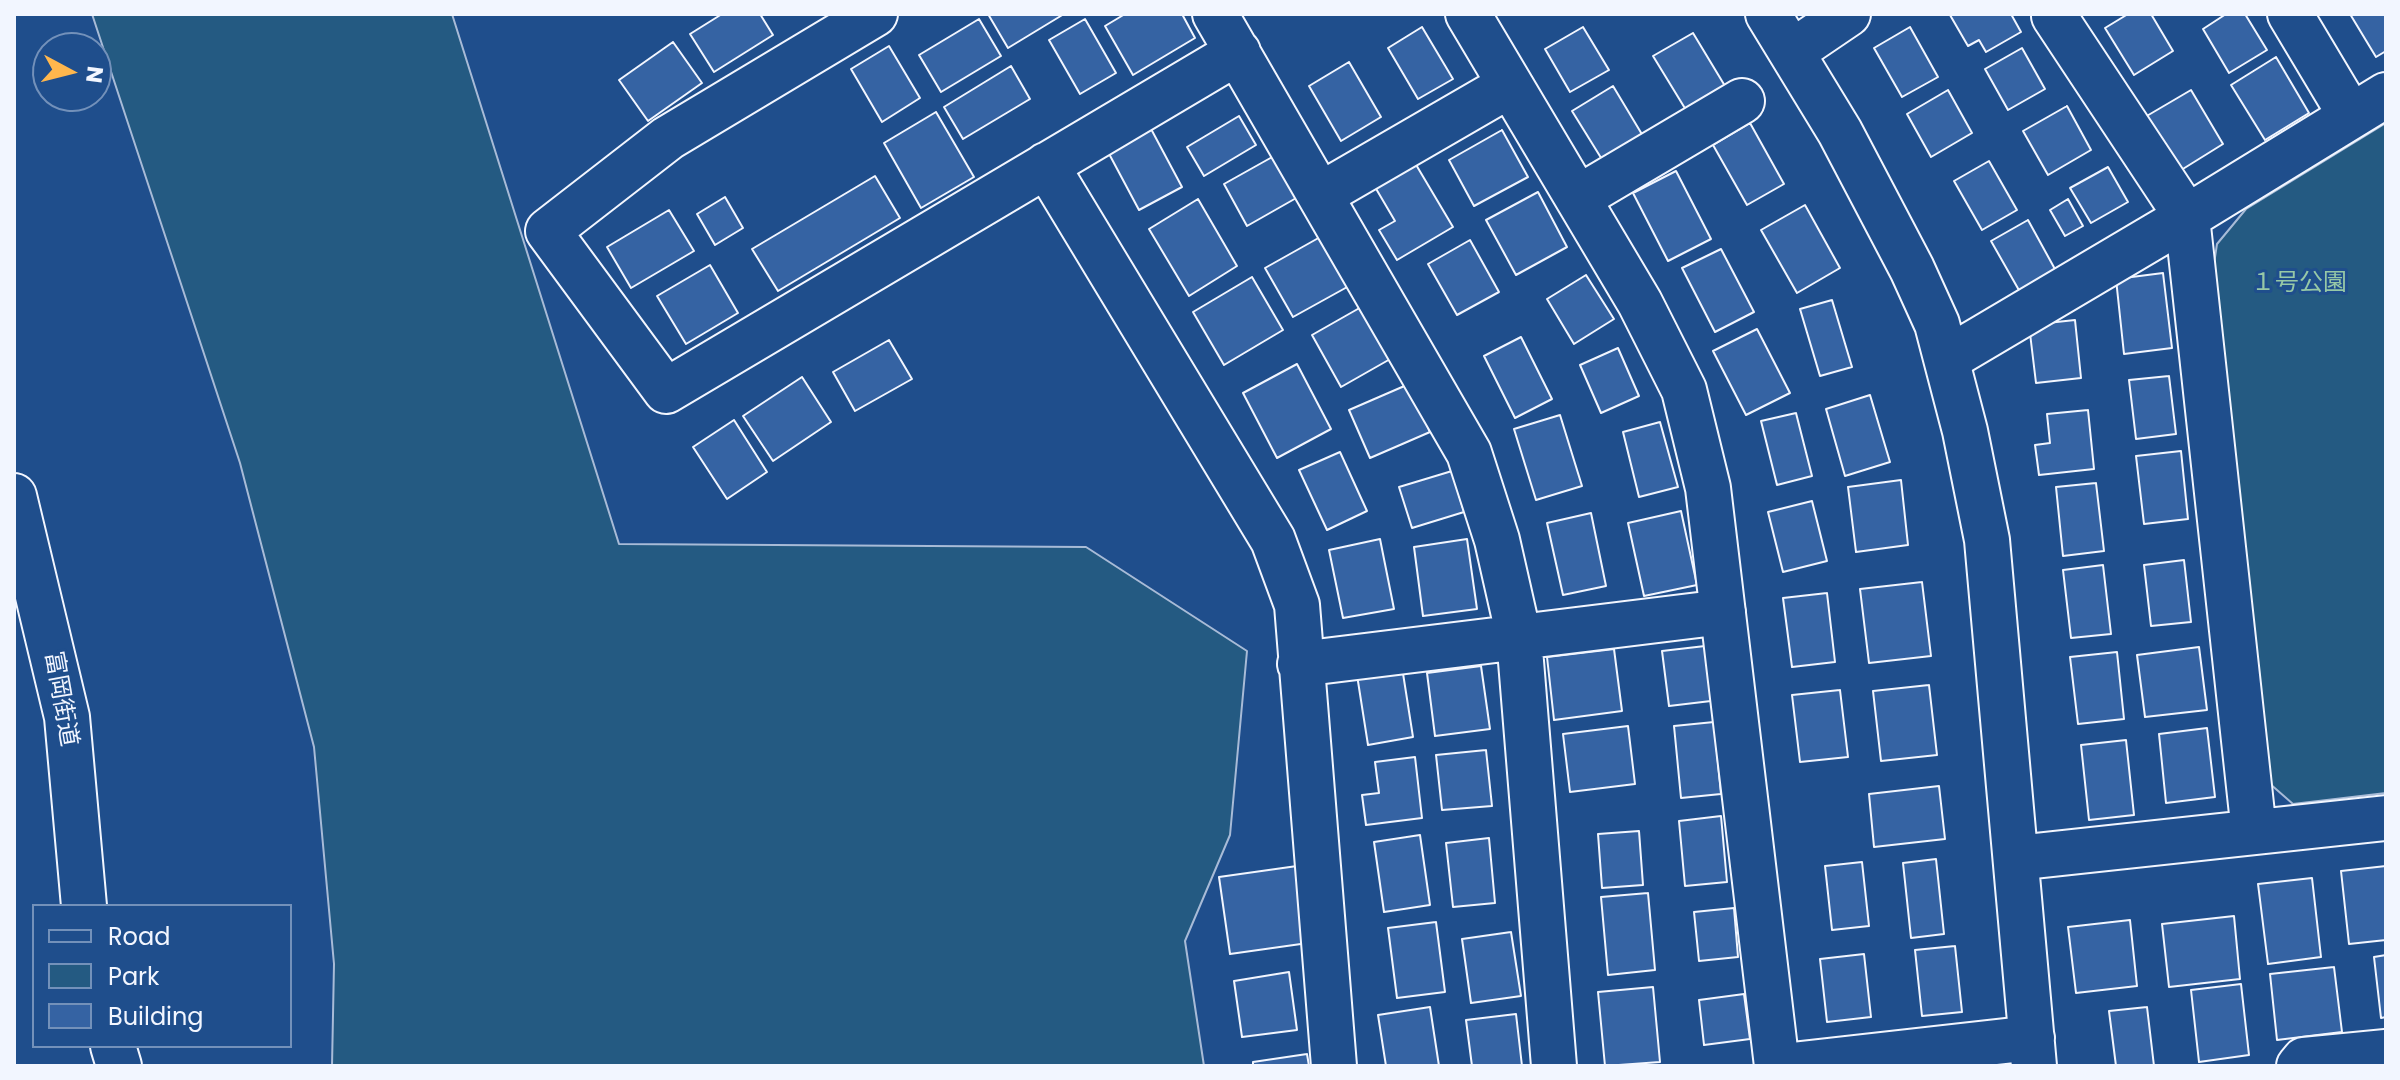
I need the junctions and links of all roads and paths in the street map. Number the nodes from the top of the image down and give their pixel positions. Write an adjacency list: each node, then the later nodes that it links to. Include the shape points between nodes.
1 (875, 14): 13 (street, via 668,138 548,231 666,391)
2 (1215, 14): 8 (street)
3 (1468, 14): 10 (street)
4 (1768, 14): 9 (street)
5 (1848, 14): 9 (street)
6 (2290, 14): 12 (street)
7 (2054, 16): 16 (street)
8 (1238, 52): 13 (street); 14 (street)
9 (1792, 52): 17 (street, via 1912,269)
10 (1510, 85): 14 (street); 15 (street)
11 (1742, 101): 15 (street)
12 (2368, 105): 16 (street)
13 (1046, 165): 21 (street, via 1273,540 1297,605)
14 (1320, 195): 20 (street, via 1469,453 1497,540)
15 (1578, 198): 19 (street, via 1684,390 1708,488)
16 (2187, 217): 17 (street); 23 (street)
17 (1947, 359): 24 (street, via 1987,540)
18 (14, 496): 25 (street, 富岡街道, via 67,717)
19 (1723, 612): 20 (street); 30 (street)
20 (1519, 637): 21 (street); 29 (street)
21 (1300, 664): 28 (street)
22 (2386, 818): 23 (street)
23 (2254, 832): 24 (street)
24 (2016, 858): 26 (street)
25 (84, 904)
26 (2033, 1052): 30 (street)
27 (2386, 1052): 31 (street, via 2304,1060)
28 (1334, 1066)
29 (1554, 1066)
30 (1780, 1066)
31 (2299, 1066)

